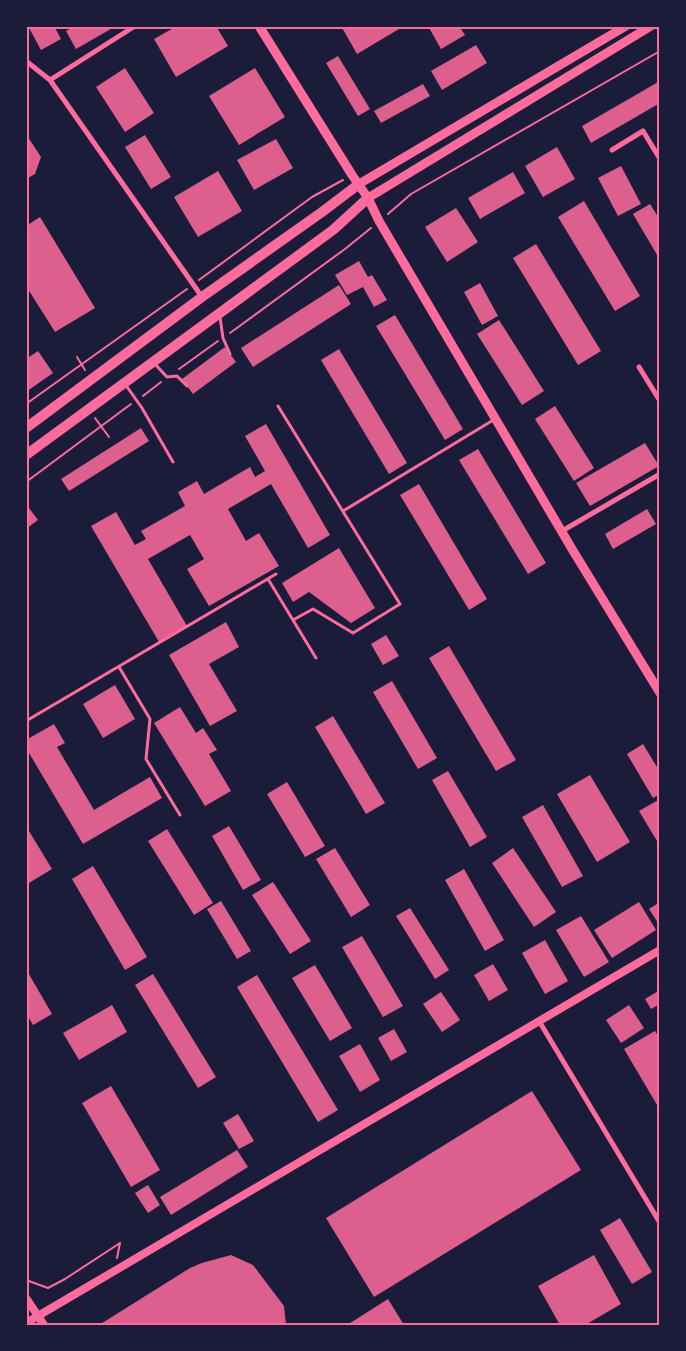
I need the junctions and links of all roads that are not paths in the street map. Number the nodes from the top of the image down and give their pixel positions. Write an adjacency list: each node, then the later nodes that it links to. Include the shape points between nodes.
1 (135, 26): 6 (street)
2 (259, 26): 9 (main road)
3 (626, 26): 9 (main road)
4 (651, 26): 10 (main road)
5 (26, 61): 6 (street)
6 (50, 80): 11 (street)
7 (612, 150): 8 (street, via 643,131)
8 (660, 159)
9 (359, 184): 10 (main road); 11 (main road)
10 (368, 198): 12 (main road, via 333,230); 20 (main road)
11 (202, 297): 21 (main road)
12 (219, 313): 13 (lane); 14 (main road)
13 (230, 354)
14 (154, 362): 16 (main road); 17 (lane, via 167,377 177,376)
15 (639, 367): 18 (street)
16 (125, 384): 22 (main road); 23 (lane)
17 (187, 386)
18 (660, 401)
19 (278, 406): 25 (lane)
20 (495, 418): 25 (lane); 26 (main road)
21 (26, 428)
22 (26, 455)
23 (174, 462)
24 (660, 474): 26 (street)
25 (343, 511): 29 (lane, via 400,604 354,633 313,609)
26 (562, 531): 32 (main road)
27 (276, 574): 28 (lane)
28 (268, 579): 29 (lane); 31 (lane)
29 (293, 620): 30 (lane)
30 (316, 658)
31 (119, 667): 33 (lane); 34 (lane, via 150,719 146,759)
32 (660, 693)
33 (26, 721)
34 (180, 815)
35 (660, 950): 36 (street)
36 (539, 1021): 37 (street); 39 (street)
37 (660, 1223)
38 (26, 1298): 39 (street)
39 (39, 1316): 40 (street); 41 (street)
40 (26, 1323)
41 (44, 1325)

